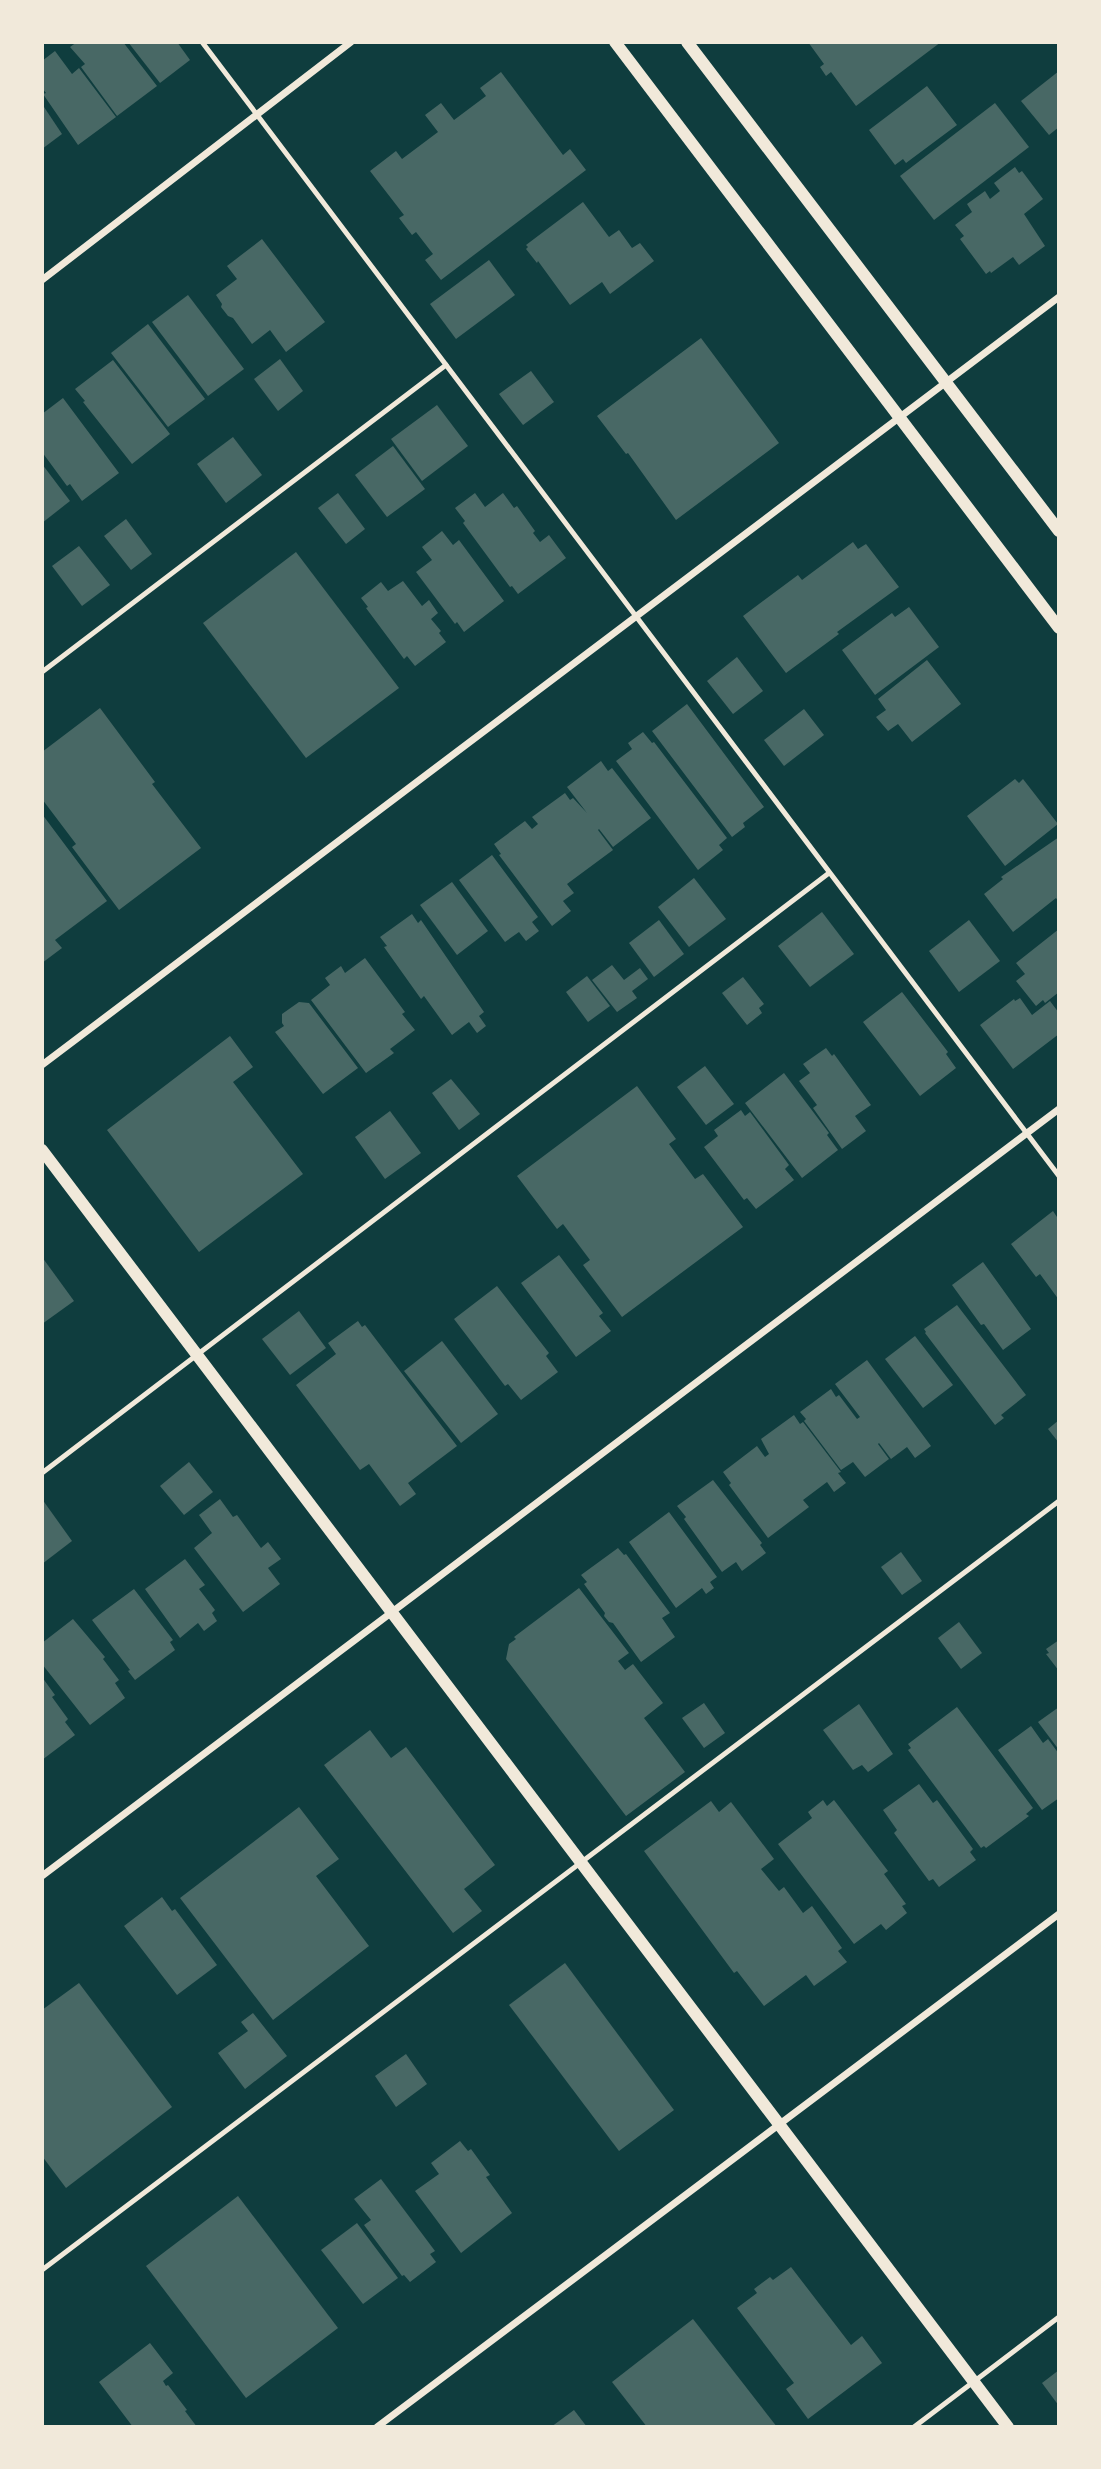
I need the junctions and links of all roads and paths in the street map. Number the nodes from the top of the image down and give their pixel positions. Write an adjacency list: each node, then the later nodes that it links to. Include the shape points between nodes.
1 (202, 42): 5 (lane)
2 (351, 42): 5 (street)
3 (615, 42): 10 (street)
4 (687, 42): 9 (street)
5 (256, 114): 6 (street); 8 (lane)
6 (42, 280)
7 (1059, 297): 9 (street)
8 (446, 365): 12 (lane); 14 (lane)
9 (947, 382): 10 (street); 11 (street)
10 (901, 417): 12 (street); 13 (street)
11 (1059, 531)
12 (636, 616): 15 (lane); 16 (street)
13 (1059, 628)
14 (42, 672)
15 (830, 873): 18 (lane); 21 (lane)
16 (42, 1065)
17 (1059, 1109): 18 (street)
18 (1027, 1133): 20 (lane); 24 (street)
19 (42, 1150): 21 (street)
20 (1059, 1176)
21 (197, 1355): 22 (lane); 24 (street)
22 (42, 1473)
23 (1059, 1501): 25 (lane)
24 (391, 1612): 25 (street); 26 (street)
25 (580, 1862): 28 (street); 29 (lane)
26 (42, 1876)
27 (1059, 1914): 28 (street)
28 (779, 2124): 31 (street); 32 (street)
29 (42, 2270)
30 (1059, 2317): 31 (lane)
31 (974, 2382): 33 (lane); 34 (street)
32 (377, 2427)
33 (914, 2427)
34 (1008, 2427)

